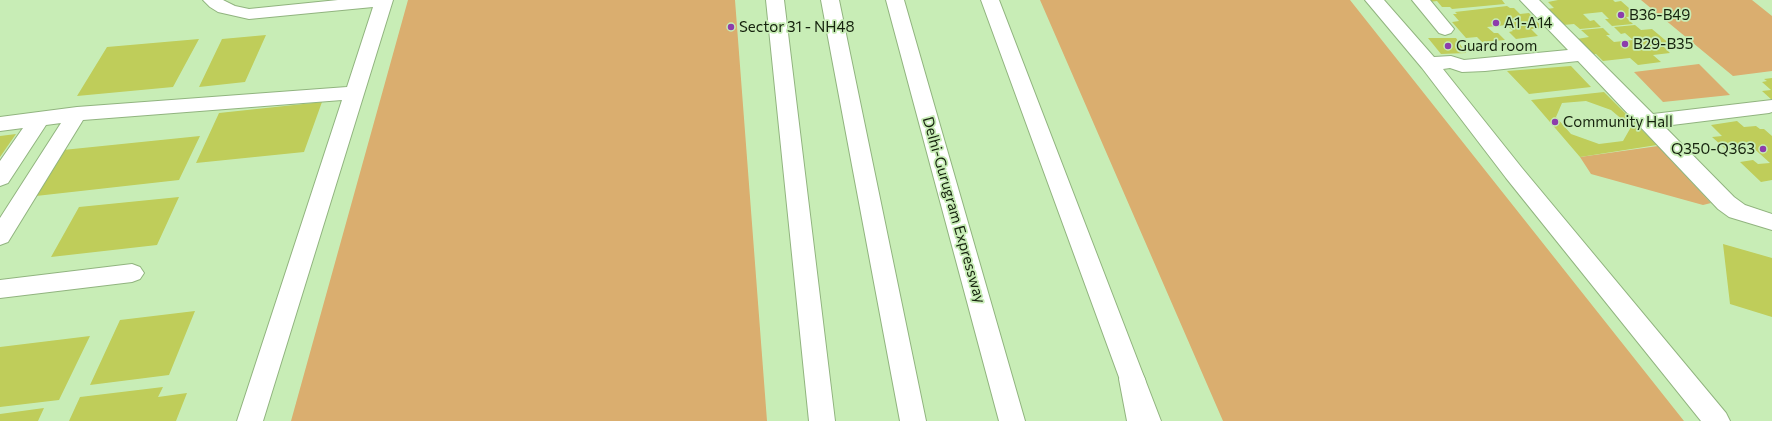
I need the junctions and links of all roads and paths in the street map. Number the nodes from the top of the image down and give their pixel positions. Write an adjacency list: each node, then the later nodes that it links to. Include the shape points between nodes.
1 (212, 0): 9 (main road, via 220,8 249,14)
2 (775, 0): 26 (main road)
3 (830, 0): 27 (main road)
4 (895, 0): 28 (main road, Delhi-Gurugram Expressway)
5 (990, 0): 24 (main road)
6 (1374, 0): 12 (main road)
7 (1421, 0): 10 (main road)
8 (1529, 0): 11 (main road)
9 (384, 1): 13 (main road)
10 (1445, 29)
11 (1578, 50): 12 (main road, via 1469,66 1451,62); 17 (main road)
12 (1429, 64): 31 (main road, via 1514,173)
13 (355, 93): 15 (main road); 25 (main road)
14 (1768, 106): 17 (main road)
15 (77, 114): 16 (main road); 21 (main road)
16 (40, 118): 18 (main road); 19 (main road)
17 (1648, 121): 20 (main road, via 1726,203 1737,211)
18 (0, 124)
19 (0, 178)
20 (1772, 222)
21 (0, 236)
22 (132, 273): 23 (main road)
23 (0, 289)
24 (1132, 379): 29 (main road); 30 (main road)
25 (250, 421)
26 (822, 421)
27 (913, 421)
28 (1012, 421)
29 (1140, 421)
30 (1148, 421)
31 (1717, 421)

